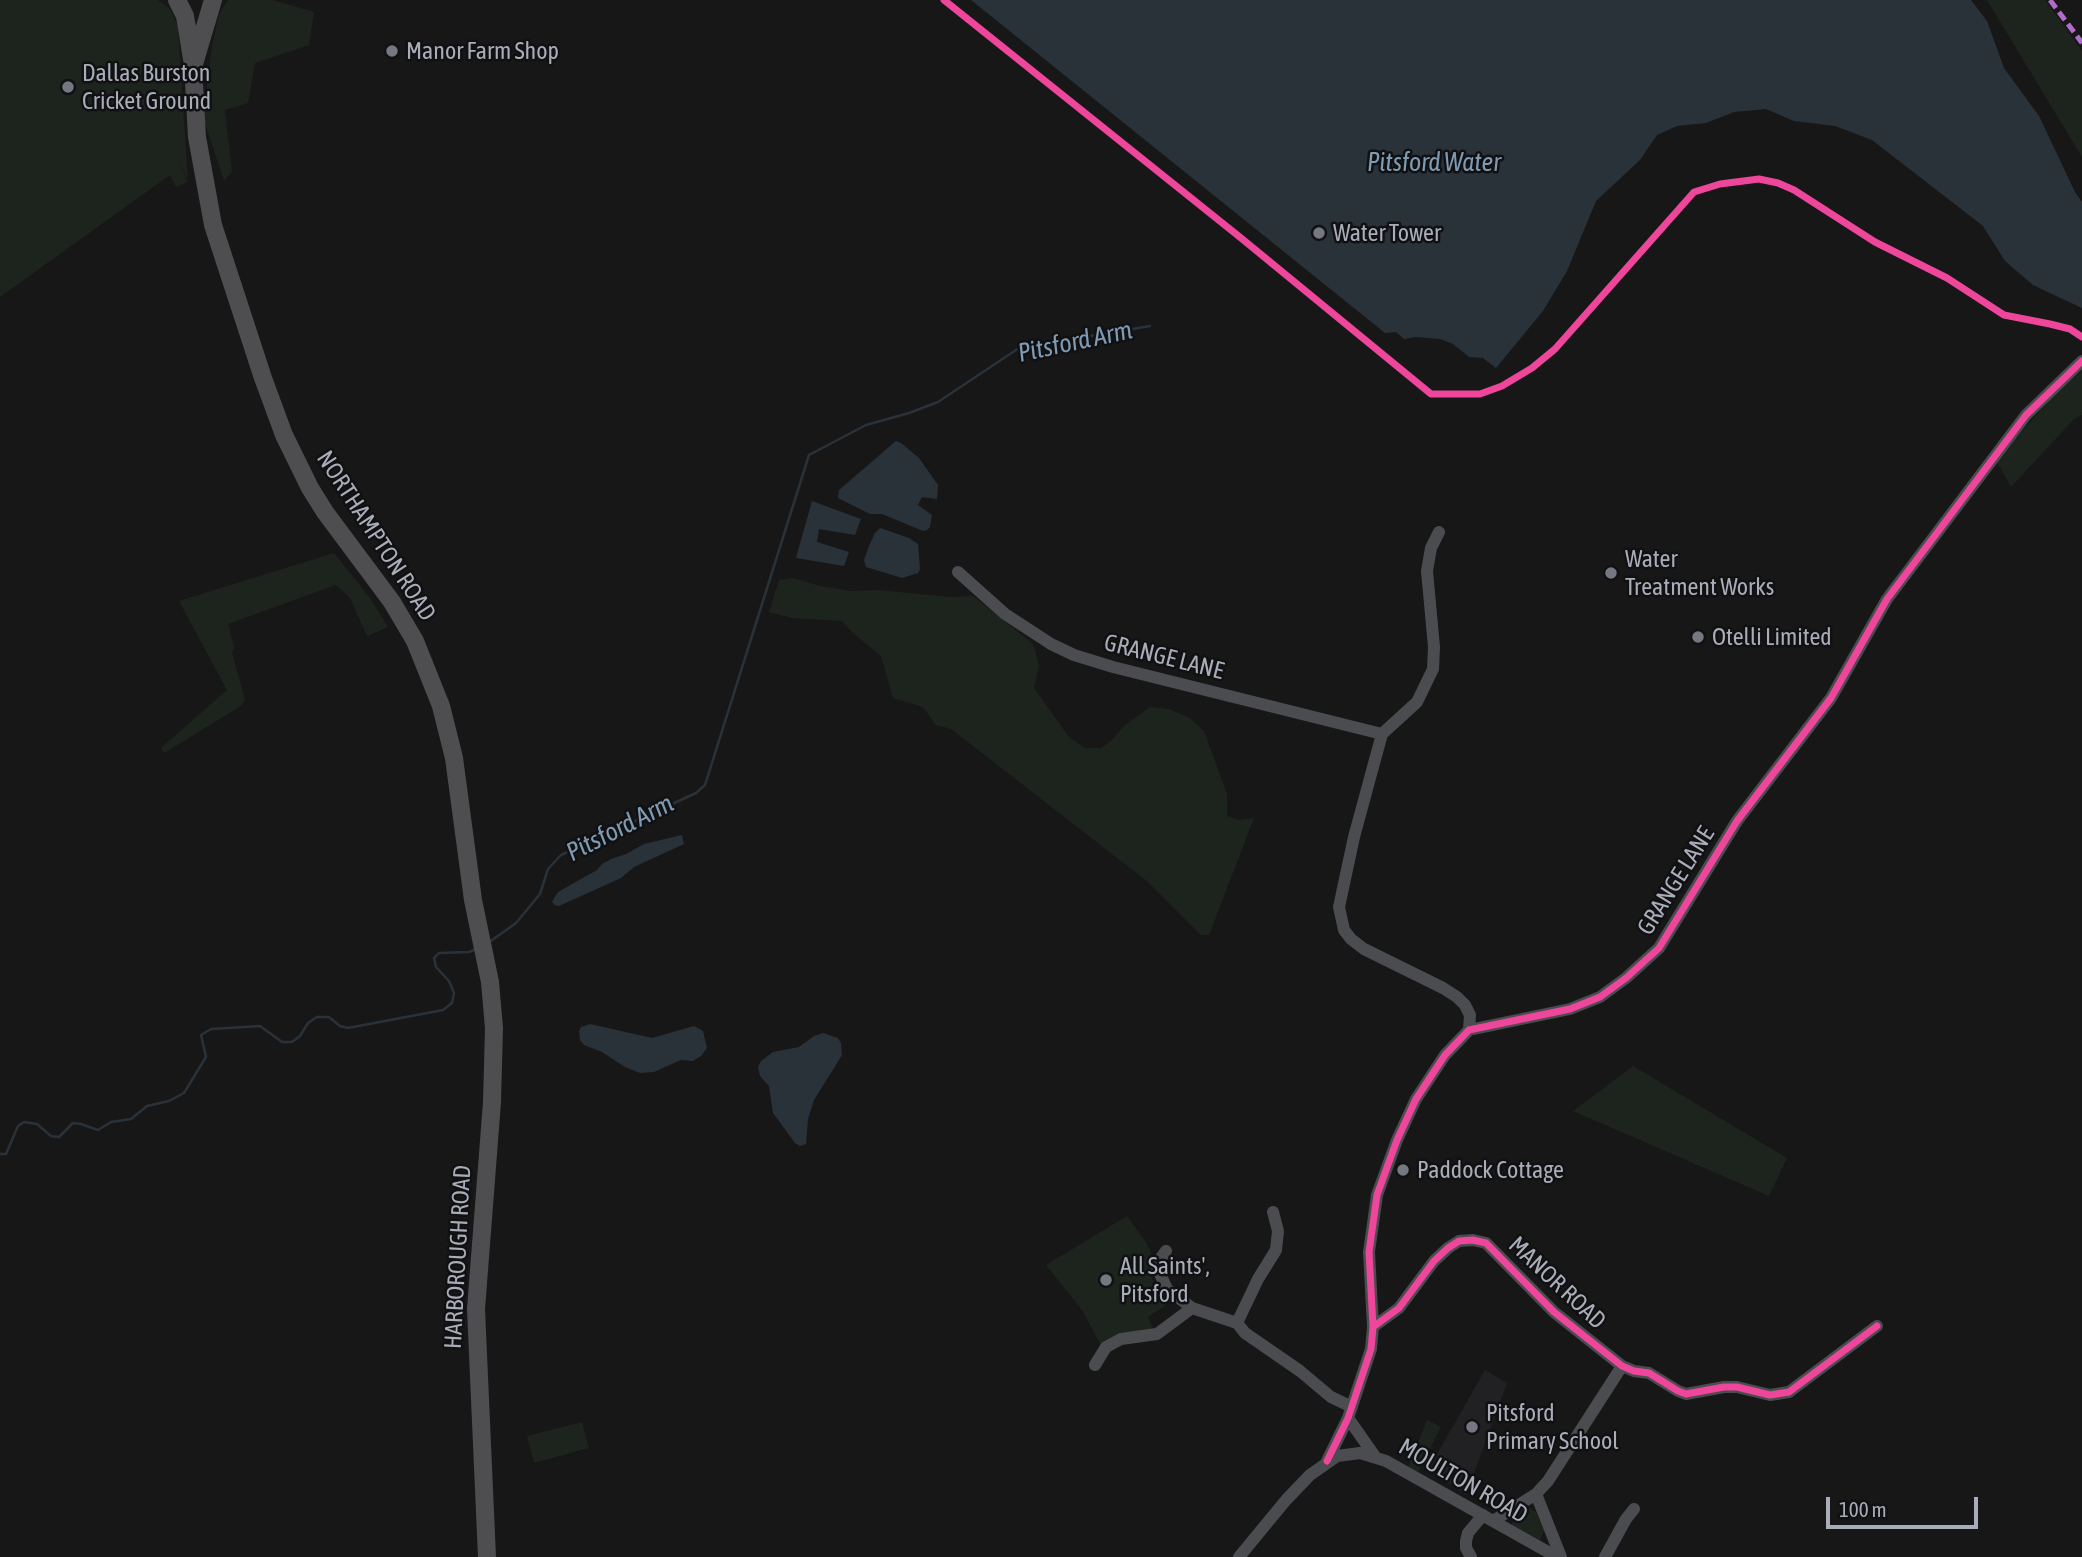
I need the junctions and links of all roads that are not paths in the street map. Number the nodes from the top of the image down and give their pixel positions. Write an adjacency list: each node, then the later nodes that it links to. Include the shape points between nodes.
1 (177, 0): 2 (highway, via 188,4); 3 (highway, NORTHAMPTON ROAD, via 185,16)
2 (211, 0): 3 (highway, NORTHAMPTON ROAD)
3 (193, 65): 8 (highway, NORTHAMPTON ROAD, via 197,137 213,226 285,435 310,488 404,621 435,690 454,758 475,915)
4 (2082, 361): 9 (street, GRANGE LANE, via 2026,415 1887,599 1831,698 1737,821 1659,948 1601,997 1570,1009)
5 (1439, 532): 7 (street, via 1427,571 1433,669 1417,702)
6 (958, 572): 7 (street, GRANGE LANE, via 1005,614 1074,655)
7 (1382, 734): 9 (street, via 1344,882 1340,918 1344,930 1364,949 1457,997 1470,1015)
8 (486, 960): 24 (highway, HARBOROUGH ROAD, via 495,1064 476,1334)
9 (1469, 1030): 15 (street, via 1445,1055 1416,1099 1377,1195 1369,1252)
10 (1273, 1212): 13 (street, via 1276,1250)
11 (1166, 1251): 12 (street, via 1156,1265 1159,1274 1167,1289)
12 (1192, 1308): 13 (street); 16 (street, via 1157,1334 1121,1339 1106,1347)
13 (1237, 1323): 18 (street)
14 (1877, 1326): 17 (street, via 1782,1394 1737,1387 1686,1394 1649,1373)
15 (1373, 1327): 17 (street, MANOR ROAD, via 1399,1308 1448,1248 1473,1240 1486,1243 1554,1312); 18 (street, via 1369,1356)
16 (1095, 1365)
17 (1622, 1366): 21 (street)
18 (1350, 1413): 19 (street); 20 (street)
19 (1374, 1455): 20 (street, MOULTON ROAD, via 1348,1453); 23 (street, MOULTON ROAD)
20 (1327, 1461): 25 (street, MOULTON ROAD)
21 (1536, 1494): 23 (street); 27 (street)
22 (1634, 1509): 28 (street)
23 (1488, 1518): 26 (street, via 1468,1533 1466,1548); 27 (street, MOULTON ROAD)
24 (487, 1557)
25 (1239, 1557)
26 (1471, 1557)
27 (1559, 1557)
28 (1605, 1557)

